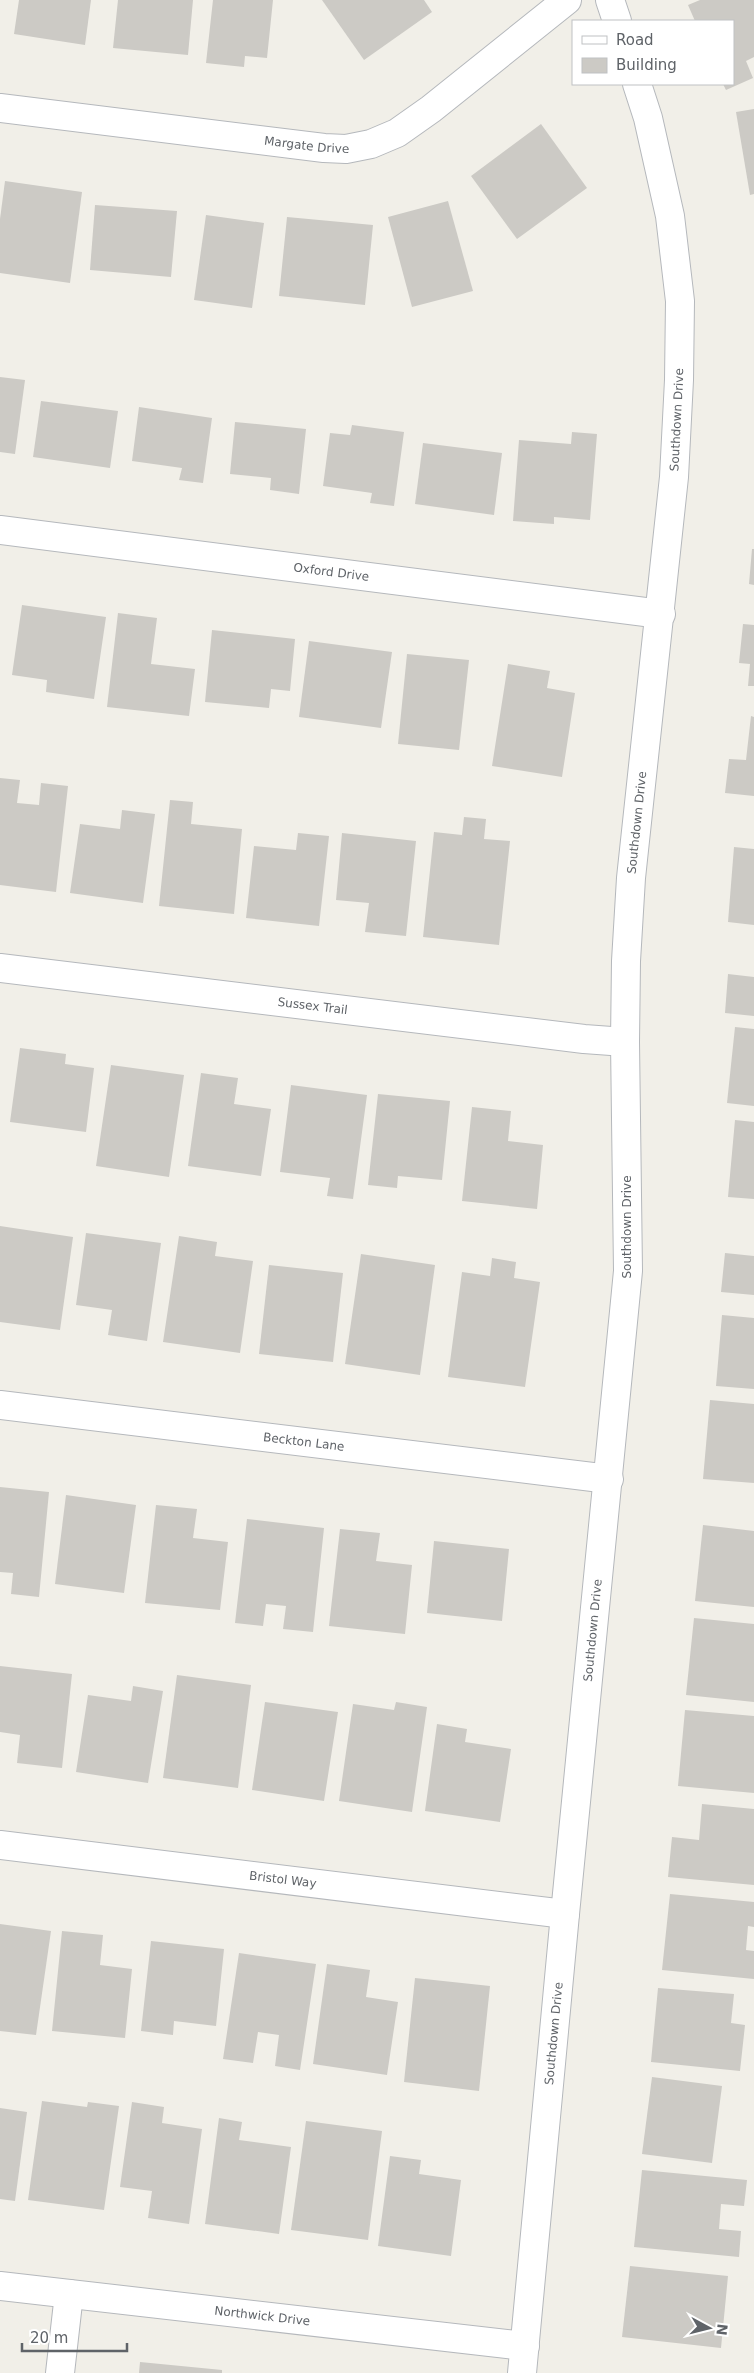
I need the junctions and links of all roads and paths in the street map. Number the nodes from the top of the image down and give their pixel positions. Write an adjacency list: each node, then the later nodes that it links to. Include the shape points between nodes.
1 (567, 0): 5 (street, Margate Drive, via 397,133 371,144 346,149)
2 (610, 0): 3 (street)
3 (616, 20)
4 (637, 85): 7 (street, Southdown Drive, via 670,216 680,301 674,477)
5 (0, 108)
6 (0, 530): 7 (street, Oxford Drive)
7 (661, 614): 9 (street, Southdown Drive, via 631,878)
8 (0, 968): 9 (street, Sussex Trail)
9 (624, 1042): 11 (street, Southdown Drive, via 628,1271)
10 (0, 1405): 11 (street, Beckton Lane)
11 (609, 1479): 13 (street, Southdown Drive)
12 (0, 1845): 13 (street, Bristol Way)
13 (564, 1914): 16 (street, Southdown Drive)
14 (0, 2286): 15 (street, Northwick Drive)
15 (69, 2294): 16 (street, Northwick Drive); 17 (street)
16 (525, 2346): 18 (street, Southdown Drive)
17 (60, 2373)
18 (522, 2373)

